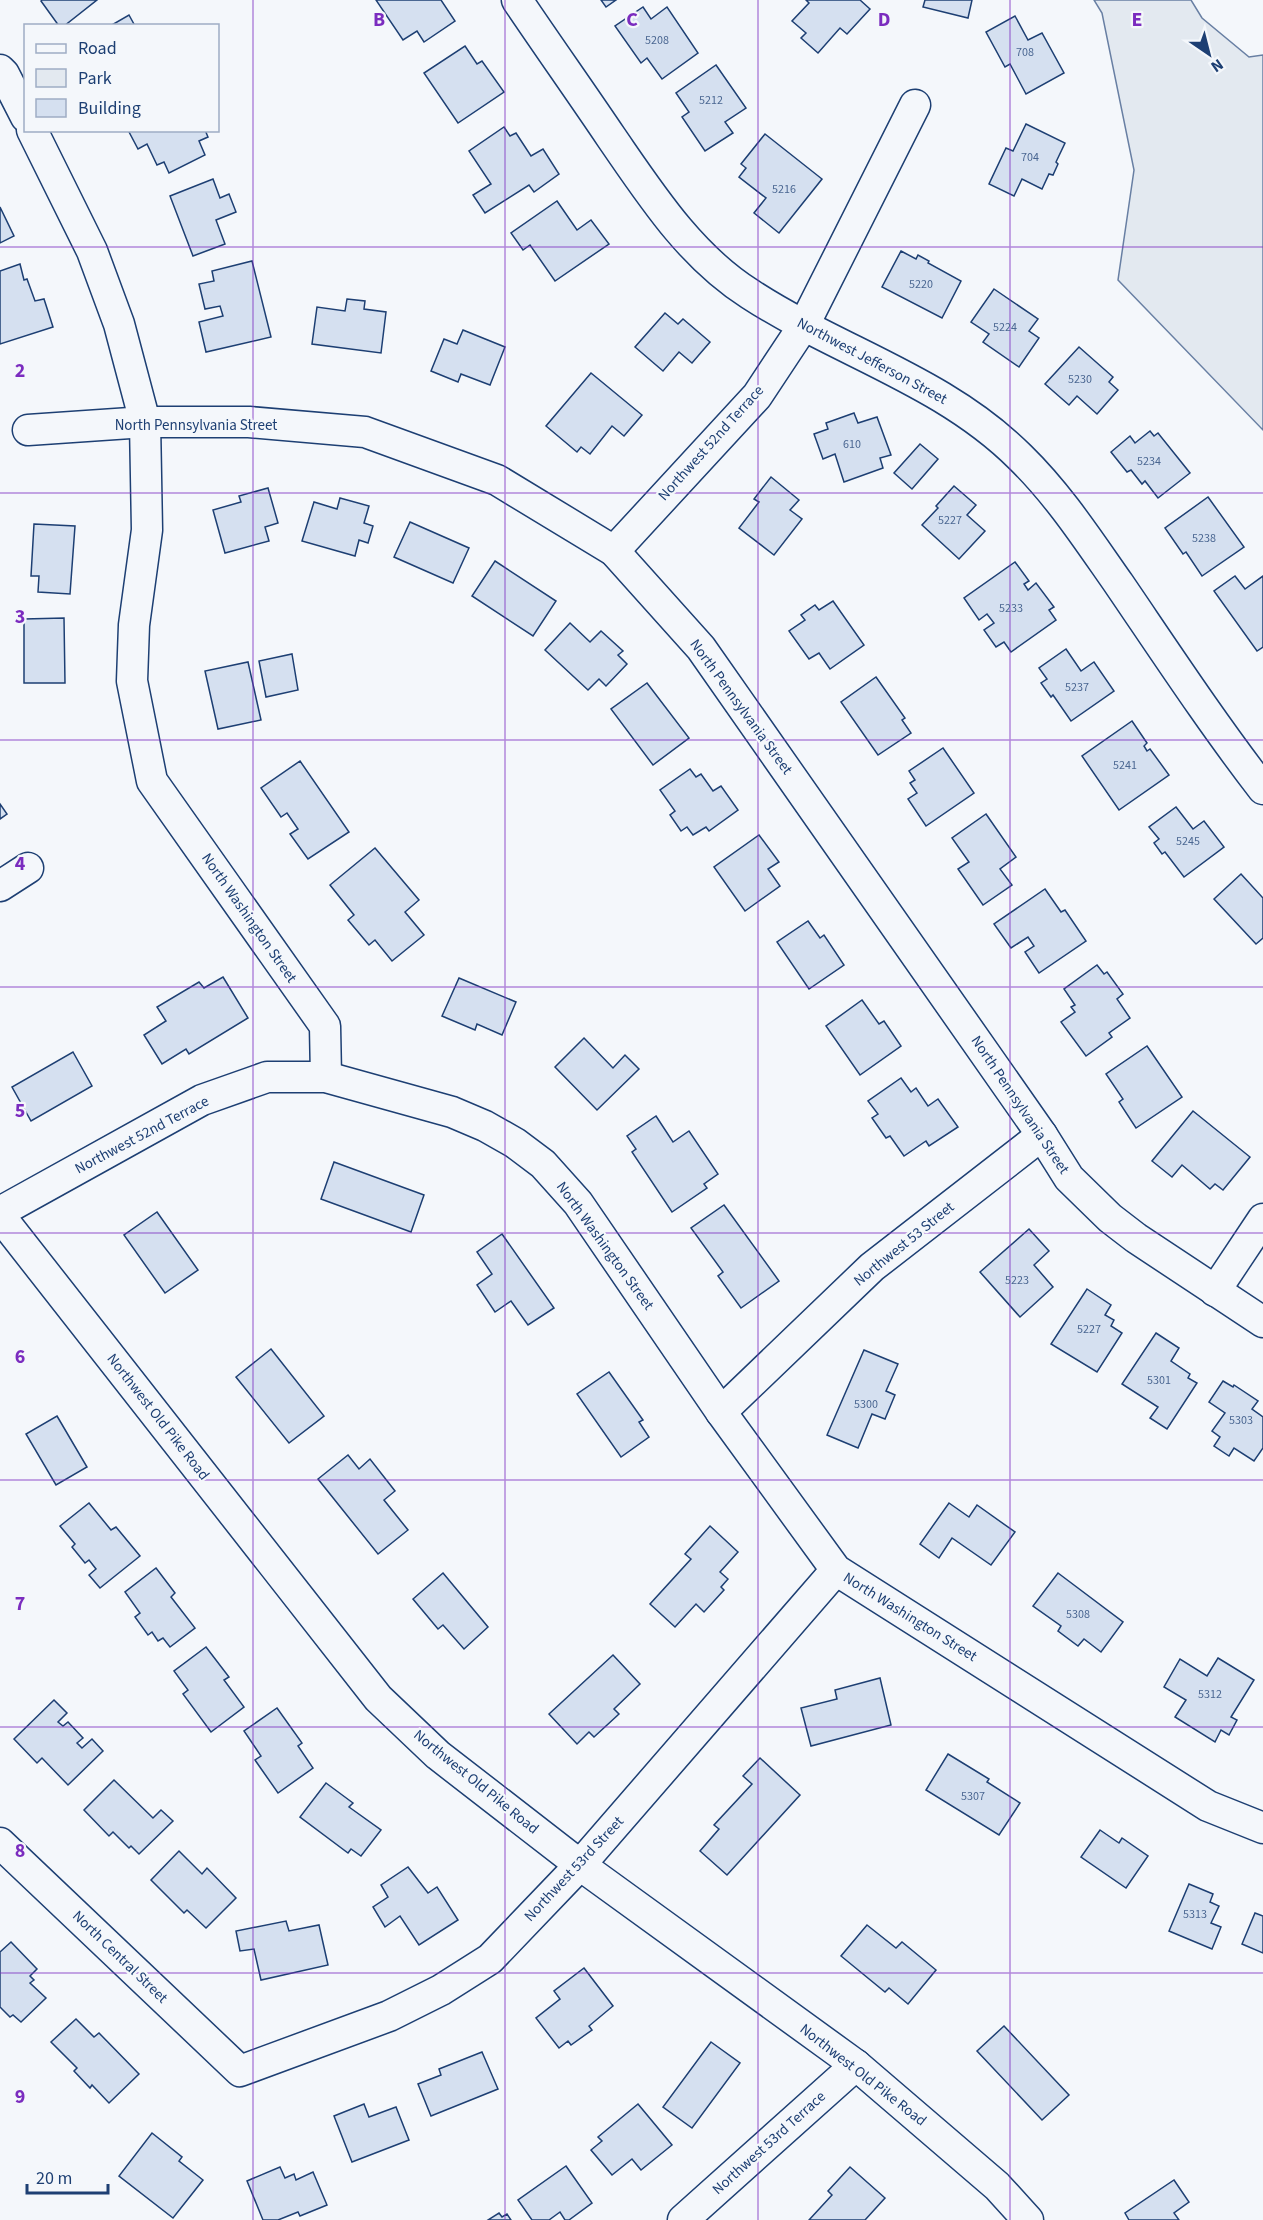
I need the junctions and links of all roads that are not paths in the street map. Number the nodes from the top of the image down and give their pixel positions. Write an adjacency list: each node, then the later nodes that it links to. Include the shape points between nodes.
1 (517, 0): 6 (street, Northwest Jefferson Street, via 649,192 686,239 749,294)
2 (0, 70): 4 (street)
3 (915, 105): 6 (street, Northwest 52nd Terrace)
4 (24, 113)
5 (33, 132): 7 (street, North Washington Street, via 92,251 119,324)
6 (804, 325): 9 (street, Northwest 52nd Terrace, via 757,396); 10 (street, Northwest Jefferson Street, via 915,381 974,418 1020,457 1066,508)
7 (145, 422): 8 (street, North Pennsylvania Street); 9 (street, North Pennsylvania Street, via 249,422 365,432 497,480); 13 (street, North Washington Street, via 147,530 134,625 132,681 152,781 325,1026)
8 (28, 430)
9 (614, 551): 14 (street, North Pennsylvania Street, via 701,648)
10 (1263, 789)
11 (28, 868): 12 (street)
12 (0, 886)
13 (326, 1077): 15 (street, Northwest 52nd Terrace, via 267,1077 201,1100); 19 (street, North Washington Street, via 463,1117 515,1143 543,1164 578,1203)
14 (1042, 1135): 17 (street, North Pennsylvania Street, via 1070,1178 1110,1218); 19 (street, Northwest 53 Street, via 872,1267)
15 (0, 1214): 23 (street, Northwest Old Pike Road, via 378,1698 438,1755)
16 (1263, 1219): 17 (street)
17 (1215, 1291): 18 (street, North Pennsylvania Street)
18 (1263, 1322)
19 (722, 1412): 20 (street, North Washington Street)
20 (836, 1570): 21 (street, North Washington Street, via 1208,1806); 23 (street, Northwest 53rd Street)
21 (1263, 1828)
22 (0, 1843): 25 (street, North Central Street)
23 (580, 1865): 24 (street, Northwest Old Pike Road); 25 (street, Northwest 53rd Street, via 490,1959 441,1990 389,2016)
24 (856, 2066): 26 (street, Northwest 53rd Terrace); 27 (street, Northwest Old Pike Road, via 997,2186)
25 (240, 2071)
26 (683, 2220)
27 (1028, 2220)

